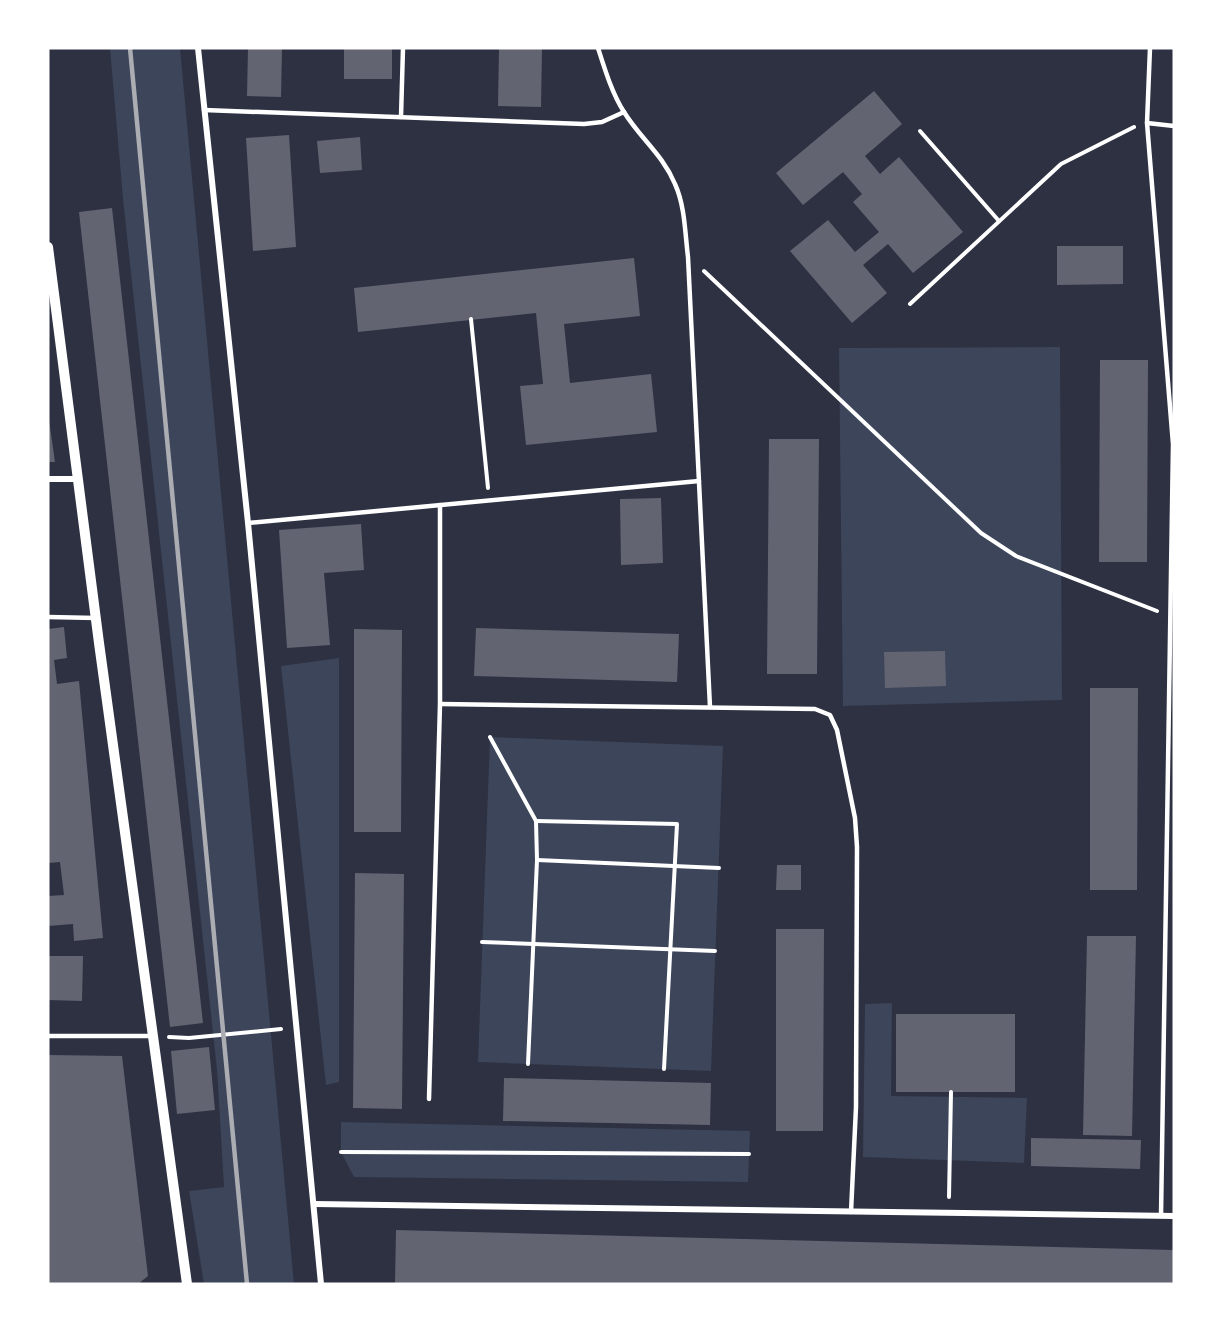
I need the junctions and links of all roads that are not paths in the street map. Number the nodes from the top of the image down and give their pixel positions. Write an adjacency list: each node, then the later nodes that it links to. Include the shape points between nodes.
1 (198, 48): 5 (street)
2 (403, 48): 7 (lane)
3 (598, 48): 6 (lane)
4 (1150, 48): 8 (lane)
5 (204, 110): 7 (lane); 15 (street)
6 (624, 112): 7 (lane, via 602,122 584,124); 13 (lane, via 664,160 684,213)
7 (401, 117)
8 (1147, 123): 9 (lane); 25 (lane, via 1173,444)
9 (1174, 126)
10 (48, 247): 12 (street)
11 (48, 479): 12 (street)
12 (79, 479): 17 (street)
13 (699, 481): 14 (lane); 19 (lane)
14 (440, 505): 15 (lane); 18 (lane)
15 (248, 523): 23 (street)
16 (48, 617): 17 (lane)
17 (96, 618): 21 (street)
18 (440, 704): 19 (lane); 22 (lane)
19 (710, 707): 24 (lane, via 815,709 830,715 837,730 857,847 856,1107)
20 (48, 1036): 21 (lane)
21 (152, 1036): 27 (street)
22 (429, 1099)
23 (314, 1204): 24 (street); 28 (street)
24 (851, 1212): 25 (street)
25 (1161, 1216): 26 (street)
26 (1174, 1216)
27 (187, 1284)
28 (321, 1284)

